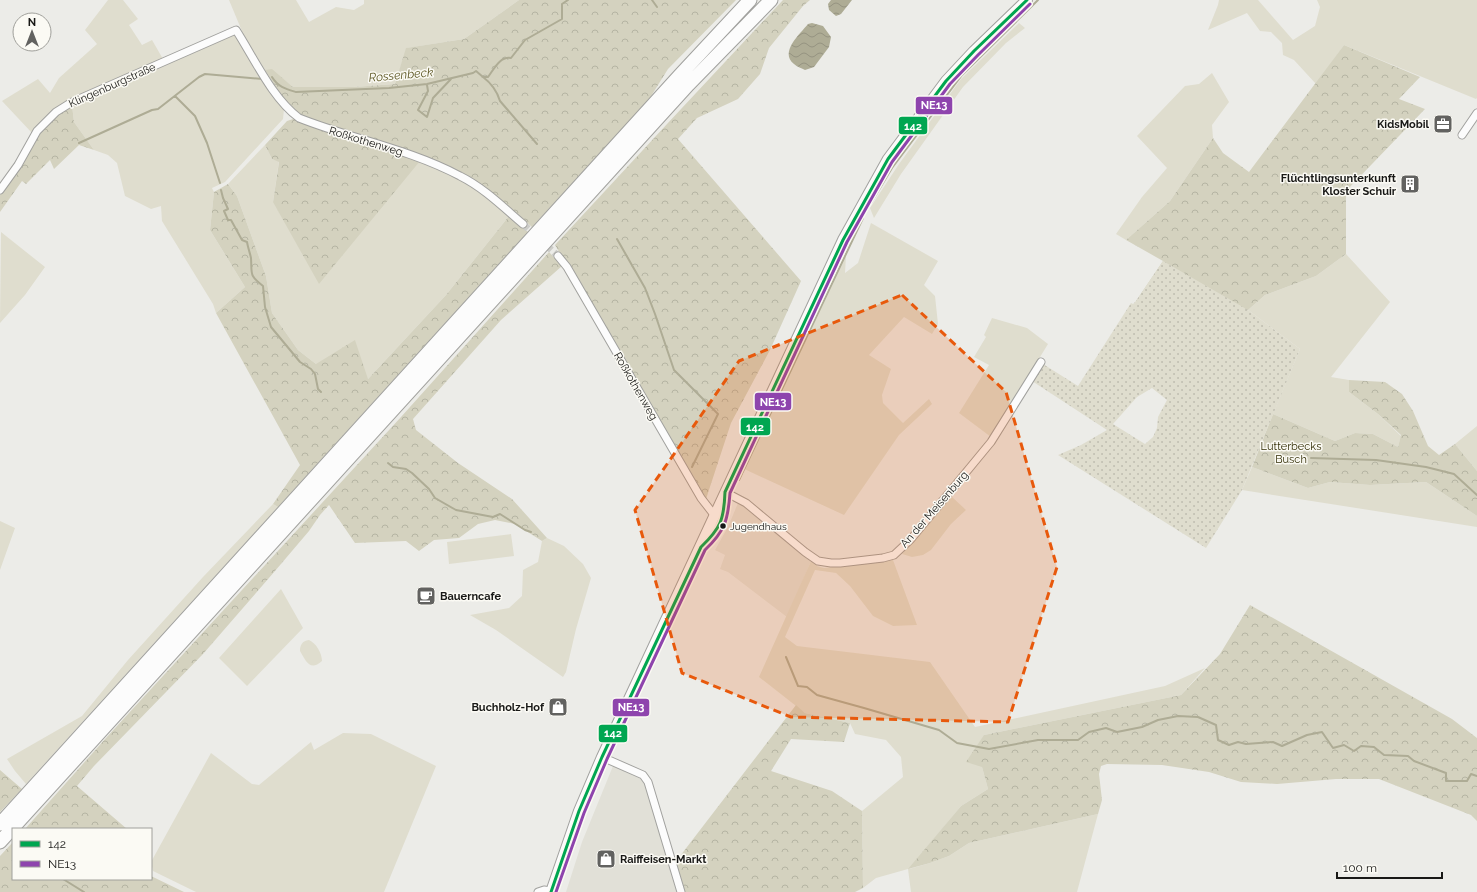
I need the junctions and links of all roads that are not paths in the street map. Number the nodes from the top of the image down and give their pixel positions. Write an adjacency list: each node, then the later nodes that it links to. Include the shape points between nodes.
1 (750, 0): 14 (highway)
2 (771, 0): 15 (highway, via 688,85)
3 (1027, 0): 11 (main road, via 946,81 888,159 843,240)
4 (236, 30): 7 (street, Klingenburgstraße, via 61,109 37,131); 8 (street, Roßkothenweg, via 275,93 299,118 402,152 461,176 492,197)
5 (1477, 113): 6 (street)
6 (1462, 135)
7 (0, 190)
8 (523, 224)
9 (558, 256): 12 (street, Roßkothenweg, via 701,498)
10 (1041, 362): 11 (street, An der Meisenburg, via 991,442 911,540 894,555 840,563 818,561 746,503)
11 (725, 492): 12 (main road)
12 (715, 516): 13 (main road)
13 (602, 757): 18 (main road, via 579,811); 20 (street, via 643,775 648,782)
14 (0, 824)
15 (13, 828)
16 (12, 829): 17 (highway)
17 (0, 842)
18 (551, 891): 19 (street)
19 (538, 892)
20 (680, 892)

